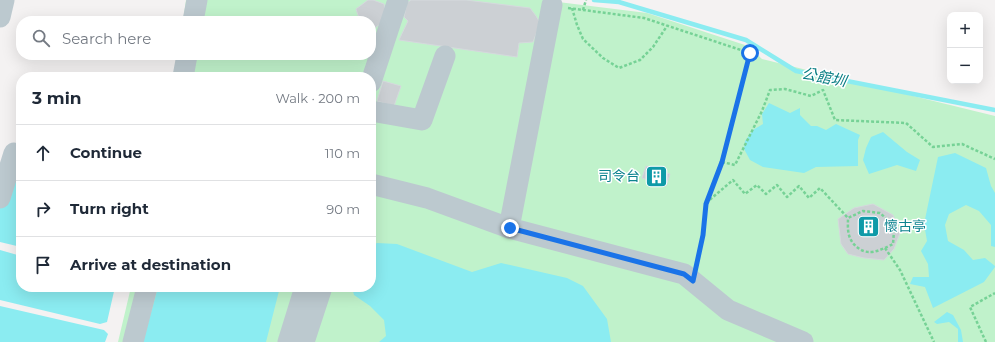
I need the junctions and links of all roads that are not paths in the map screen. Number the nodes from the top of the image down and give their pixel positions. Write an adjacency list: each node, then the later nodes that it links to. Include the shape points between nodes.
1 (4, 0): 4 (lane)
2 (398, 0): 8 (lane)
3 (552, 5): 13 (lane)
4 (0, 17)
5 (445, 56): 9 (lane, via 422,120)
6 (186, 60): 7 (lane)
7 (184, 72)
8 (374, 72)
9 (376, 112)
10 (12, 153): 12 (lane)
11 (376, 185): 13 (lane, via 427,198)
12 (0, 198)
13 (510, 228): 20 (lane, via 684,274 728,310)
14 (147, 292): 17 (lane)
15 (303, 292): 18 (lane)
16 (320, 292): 19 (lane)
17 (133, 342)
18 (288, 342)
19 (304, 342)
20 (803, 342)

